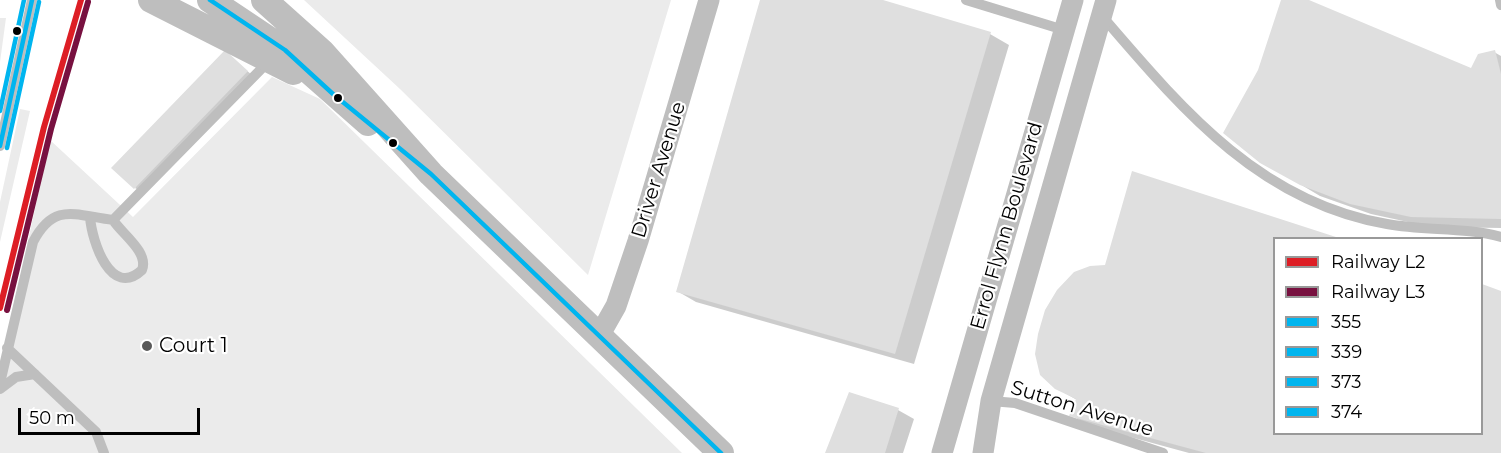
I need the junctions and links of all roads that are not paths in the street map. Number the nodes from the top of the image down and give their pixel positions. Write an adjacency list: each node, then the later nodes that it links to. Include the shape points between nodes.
1 (32, 0): 14 (lane)
2 (151, 0): 12 (street)
3 (210, 0): 13 (street, via 270,39)
4 (264, 0): 15 (street, via 322,52)
5 (709, 0): 19 (street, Driver Avenue, via 638,241 616,306)
6 (966, 0): 11 (lane)
7 (1073, 0): 11 (street, Errol Flynn Boulevard)
8 (1500, 0): 9 (lane)
9 (1501, 5)
10 (1104, 8): 18 (lane, via 1180,106 1236,157 1286,189 1334,211 1387,224); 24 (street, Errol Flynn Boulevard)
11 (1064, 30): 27 (street, Errol Flynn Boulevard)
12 (271, 60): 13 (street); 17 (lane)
13 (333, 94): 15 (street)
14 (0, 146)
15 (431, 174): 19 (street)
16 (90, 217): 17 (lane); 17 (lane, via 95,242 109,272 117,278 136,276 142,270 143,259); 20 (lane, via 58,215 42,224 33,242)
17 (113, 220)
18 (1501, 237)
19 (599, 336): 26 (street)
20 (7, 348): 21 (lane); 22 (lane)
21 (35, 374): 23 (lane, via 16,378); 25 (lane, via 96,432)
22 (0, 383)
23 (0, 389)
24 (991, 401): 28 (street, Errol Flynn Boulevard); 29 (lane, Sutton Avenue, via 1015,403)
25 (104, 453)
26 (721, 453)
27 (942, 453)
28 (983, 453)
29 (1162, 453)

